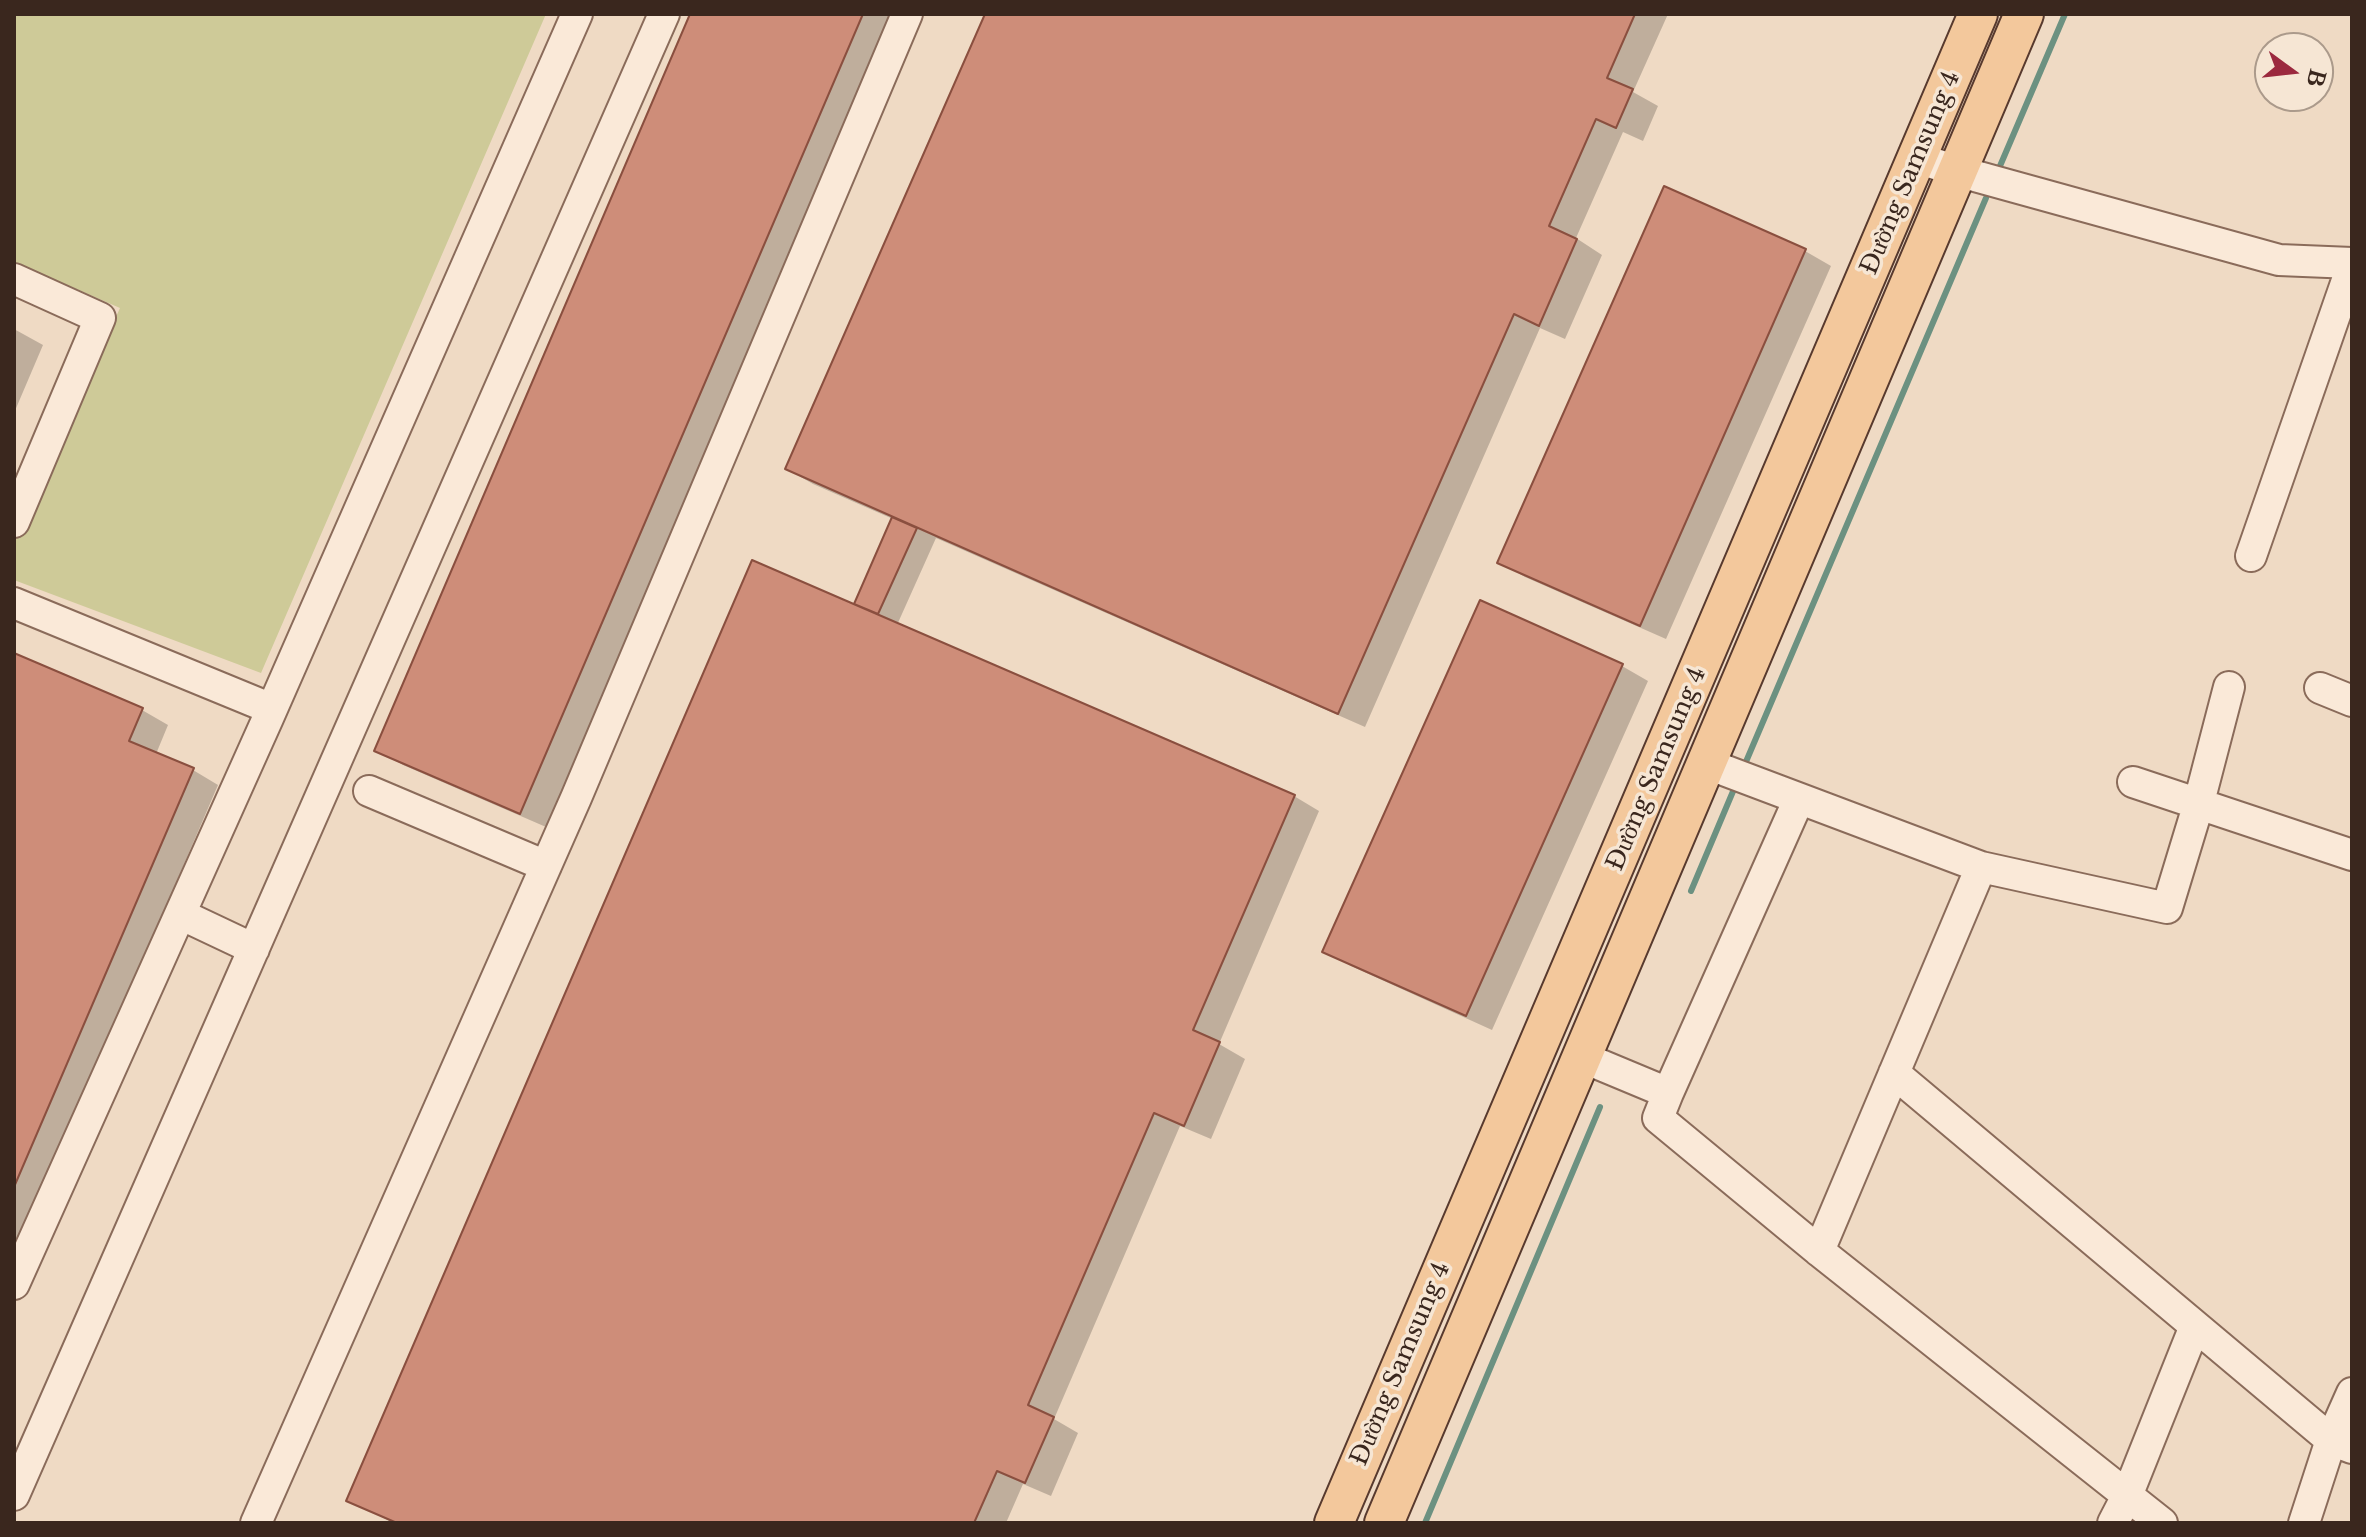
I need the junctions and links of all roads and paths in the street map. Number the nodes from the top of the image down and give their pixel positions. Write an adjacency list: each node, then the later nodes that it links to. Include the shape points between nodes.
1 (577, 14): 16 (street)
2 (664, 14): 26 (street)
3 (907, 14): 23 (street)
4 (1978, 14): 6 (main road, Đường Samsung 4)
5 (2024, 14): 7 (main road, Đường Samsung 4)
6 (1917, 158): 7 (street); 27 (main road, Đường Samsung 4)
7 (1957, 171): 8 (street, via 2279,260); 17 (main road, Đường Samsung 4)
8 (2352, 264): 11 (street)
9 (14, 279): 10 (street, via 100,318)
10 (14, 522)
11 (2251, 556)
12 (14, 603): 16 (street)
13 (2229, 687): 21 (street)
14 (2320, 688): 15 (street)
15 (2352, 701)
16 (272, 709): 25 (street)
17 (1705, 763): 20 (street); 28 (main road, Đường Samsung 4)
18 (2133, 782): 21 (street)
19 (369, 791): 23 (street)
20 (1799, 799): 24 (street); 30 (street)
21 (2198, 806): 22 (street); 24 (street, via 2167,908)
22 (2352, 855)
23 (546, 866): 40 (street)
24 (1981, 867): 29 (street)
25 (180, 914): 26 (street); 34 (street)
26 (254, 949): 38 (street)
27 (1540, 1041): 28 (main road); 31 (main road, Đường Samsung 4)
28 (1584, 1058): 30 (street); 32 (main road, Đường Samsung 4)
29 (1894, 1073): 33 (street); 35 (street)
30 (1668, 1093): 33 (street, via 1658,1118)
31 (1471, 1201): 32 (main road); 41 (main road, Đường Samsung 4)
32 (1514, 1220): 42 (main road, Đường Samsung 4)
33 (1819, 1251): 39 (street)
34 (14, 1284)
35 (2195, 1326): 37 (street); 39 (street)
36 (2352, 1393): 37 (street)
37 (2341, 1444): 45 (street)
38 (14, 1495)
39 (2127, 1496): 43 (street); 44 (street)
40 (256, 1523)
41 (1334, 1523)
42 (1384, 1523)
43 (2113, 1523)
44 (2162, 1523)
45 (2304, 1523)

